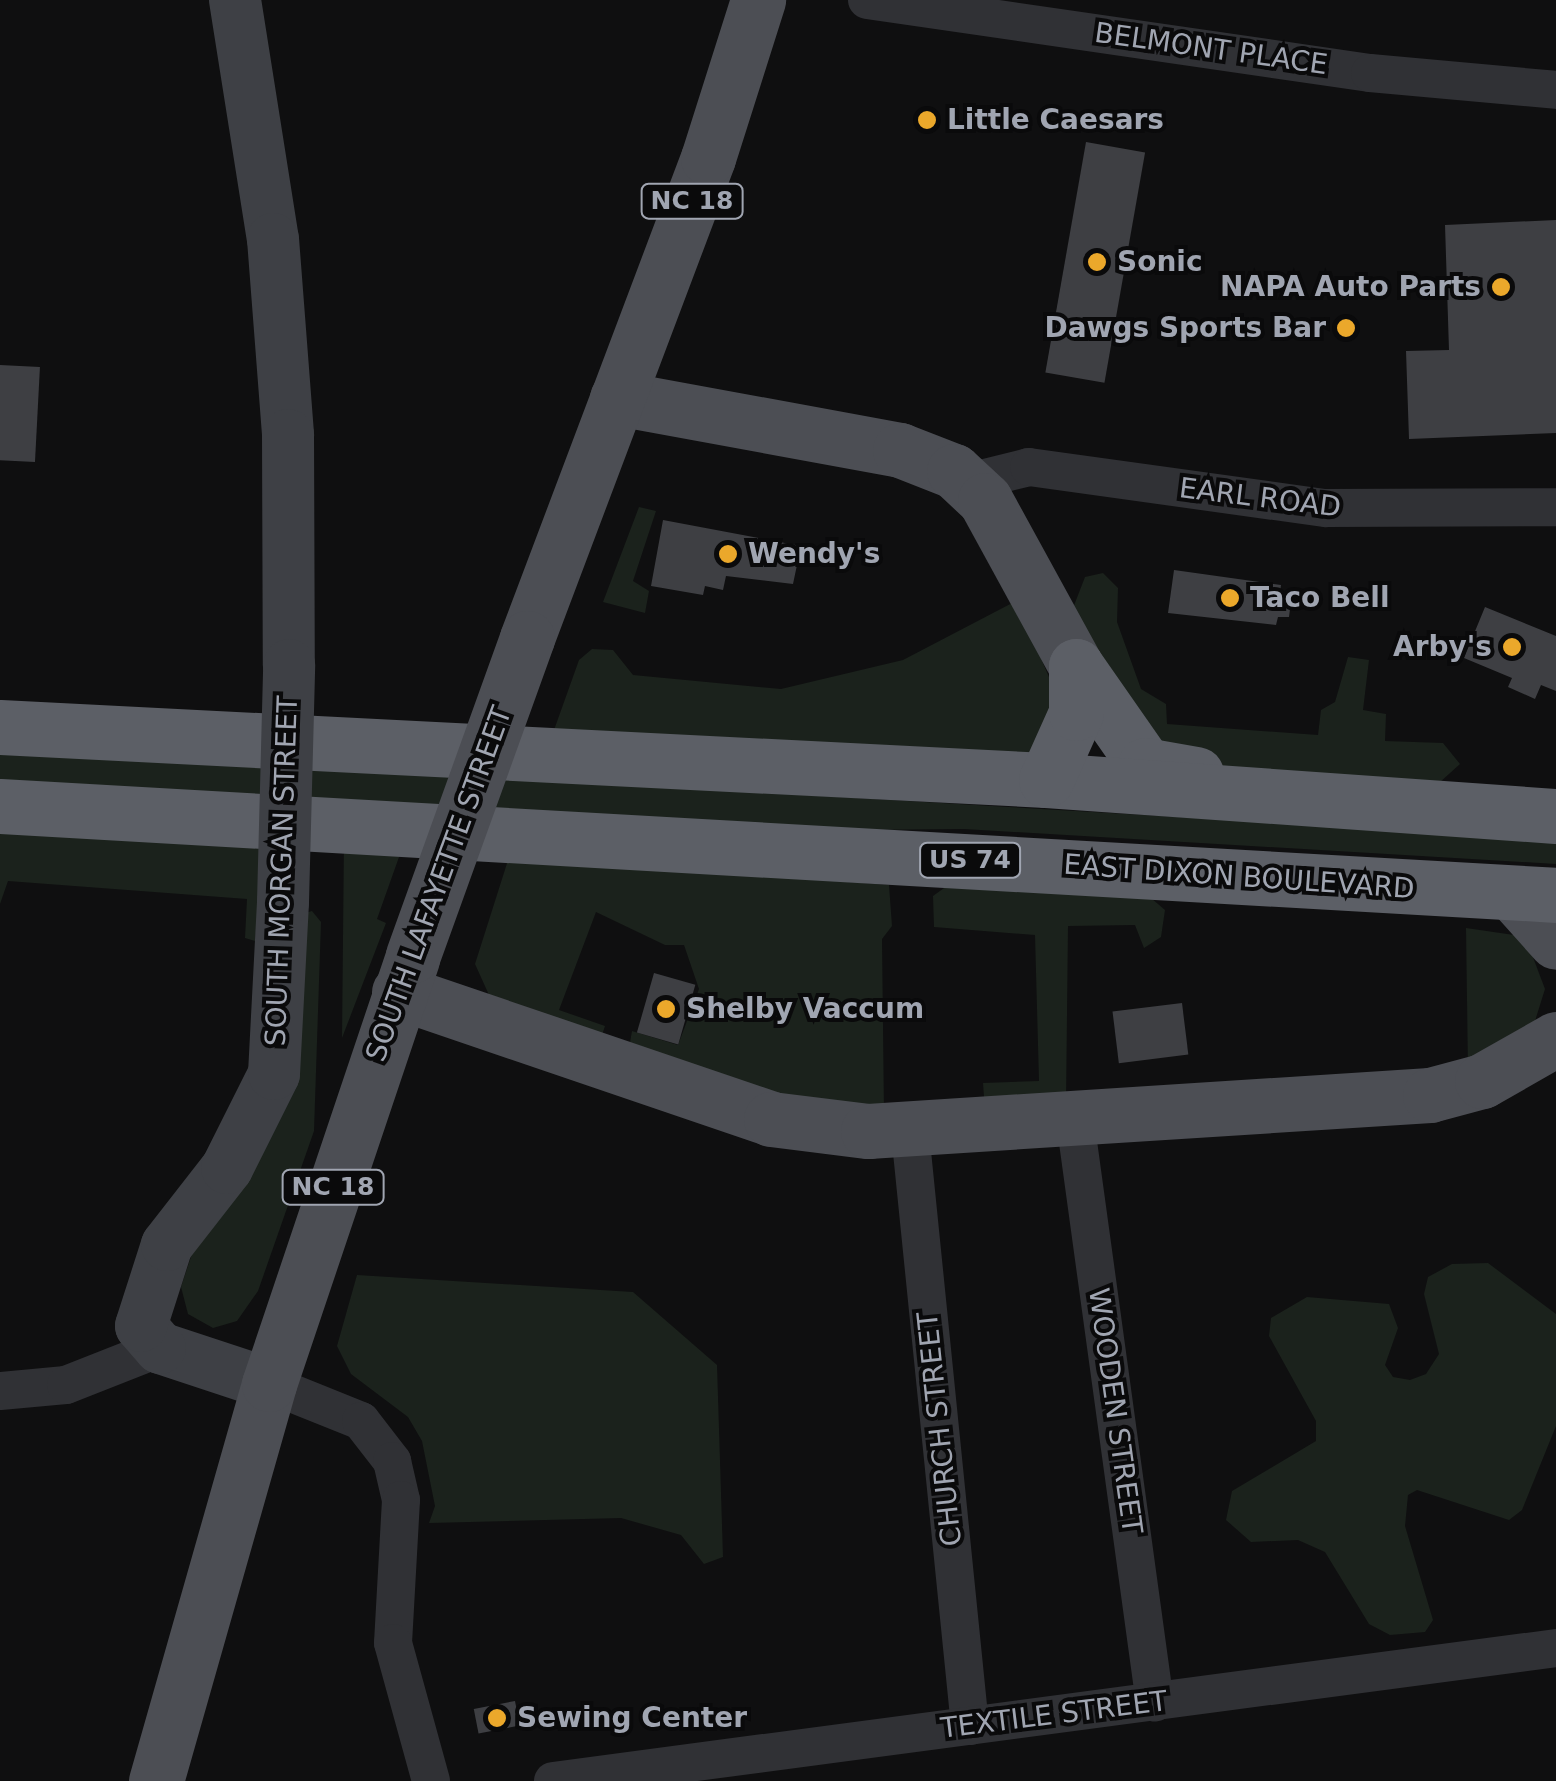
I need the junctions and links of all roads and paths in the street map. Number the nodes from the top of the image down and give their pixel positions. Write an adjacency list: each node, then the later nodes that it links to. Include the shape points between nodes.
1 (235, 0): 20 (street, SOUTH MORGAN STREET, bridge, via 273,239 288,435 289,665 274,1074 261,1112 155,1274 141,1326)
2 (758, 0): 5 (main road, SOUTH LAFAYETTE STREET / NC 18)
3 (867, 0): 4 (street, BELMONT PLACE, via 1370,73)
4 (1556, 90)
5 (617, 398): 6 (main road, via 900,450); 16 (main road, SOUTH LAFAYETTE STREET / NC 18, bridge)
6 (969, 482): 7 (street, EARL ROAD, via 1029,467 1326,508); 8 (main road, via 1029,571)
7 (1556, 507)
8 (1076, 666): 10 (highway, via 1076,713); 11 (highway, via 1144,765 1197,774)
9 (0, 727): 10 (highway)
10 (1046, 780): 11 (highway)
11 (1212, 790): 13 (highway)
12 (0, 806): 14 (highway, EAST DIXON BOULEVARD / US 74)
13 (1556, 816)
14 (1534, 894): 15 (main road)
15 (1556, 942)
16 (406, 973): 19 (main road, via 771,1119); 21 (main road, SOUTH LAFAYETTE STREET / NC 18)
17 (1556, 1039): 18 (main road, via 1498,1074 1430,1094)
18 (1075, 1120): 19 (main road); 24 (street, WOODEN STREET)
19 (910, 1132): 25 (street, CHURCH STREET)
20 (160, 1348): 21 (street); 22 (street, via 66,1385)
21 (269, 1384): 26 (main road, SOUTH LAFAYETTE STREET / NC 18); 27 (street, via 361,1421 392,1461 401,1500 394,1644)
22 (0, 1391)
23 (1556, 1648): 24 (street, TEXTILE STREET)
24 (1154, 1703): 25 (street, TEXTILE STREET)
25 (970, 1726): 28 (street, TEXTILE STREET)
26 (156, 1781)
27 (432, 1781)
28 (553, 1781)

